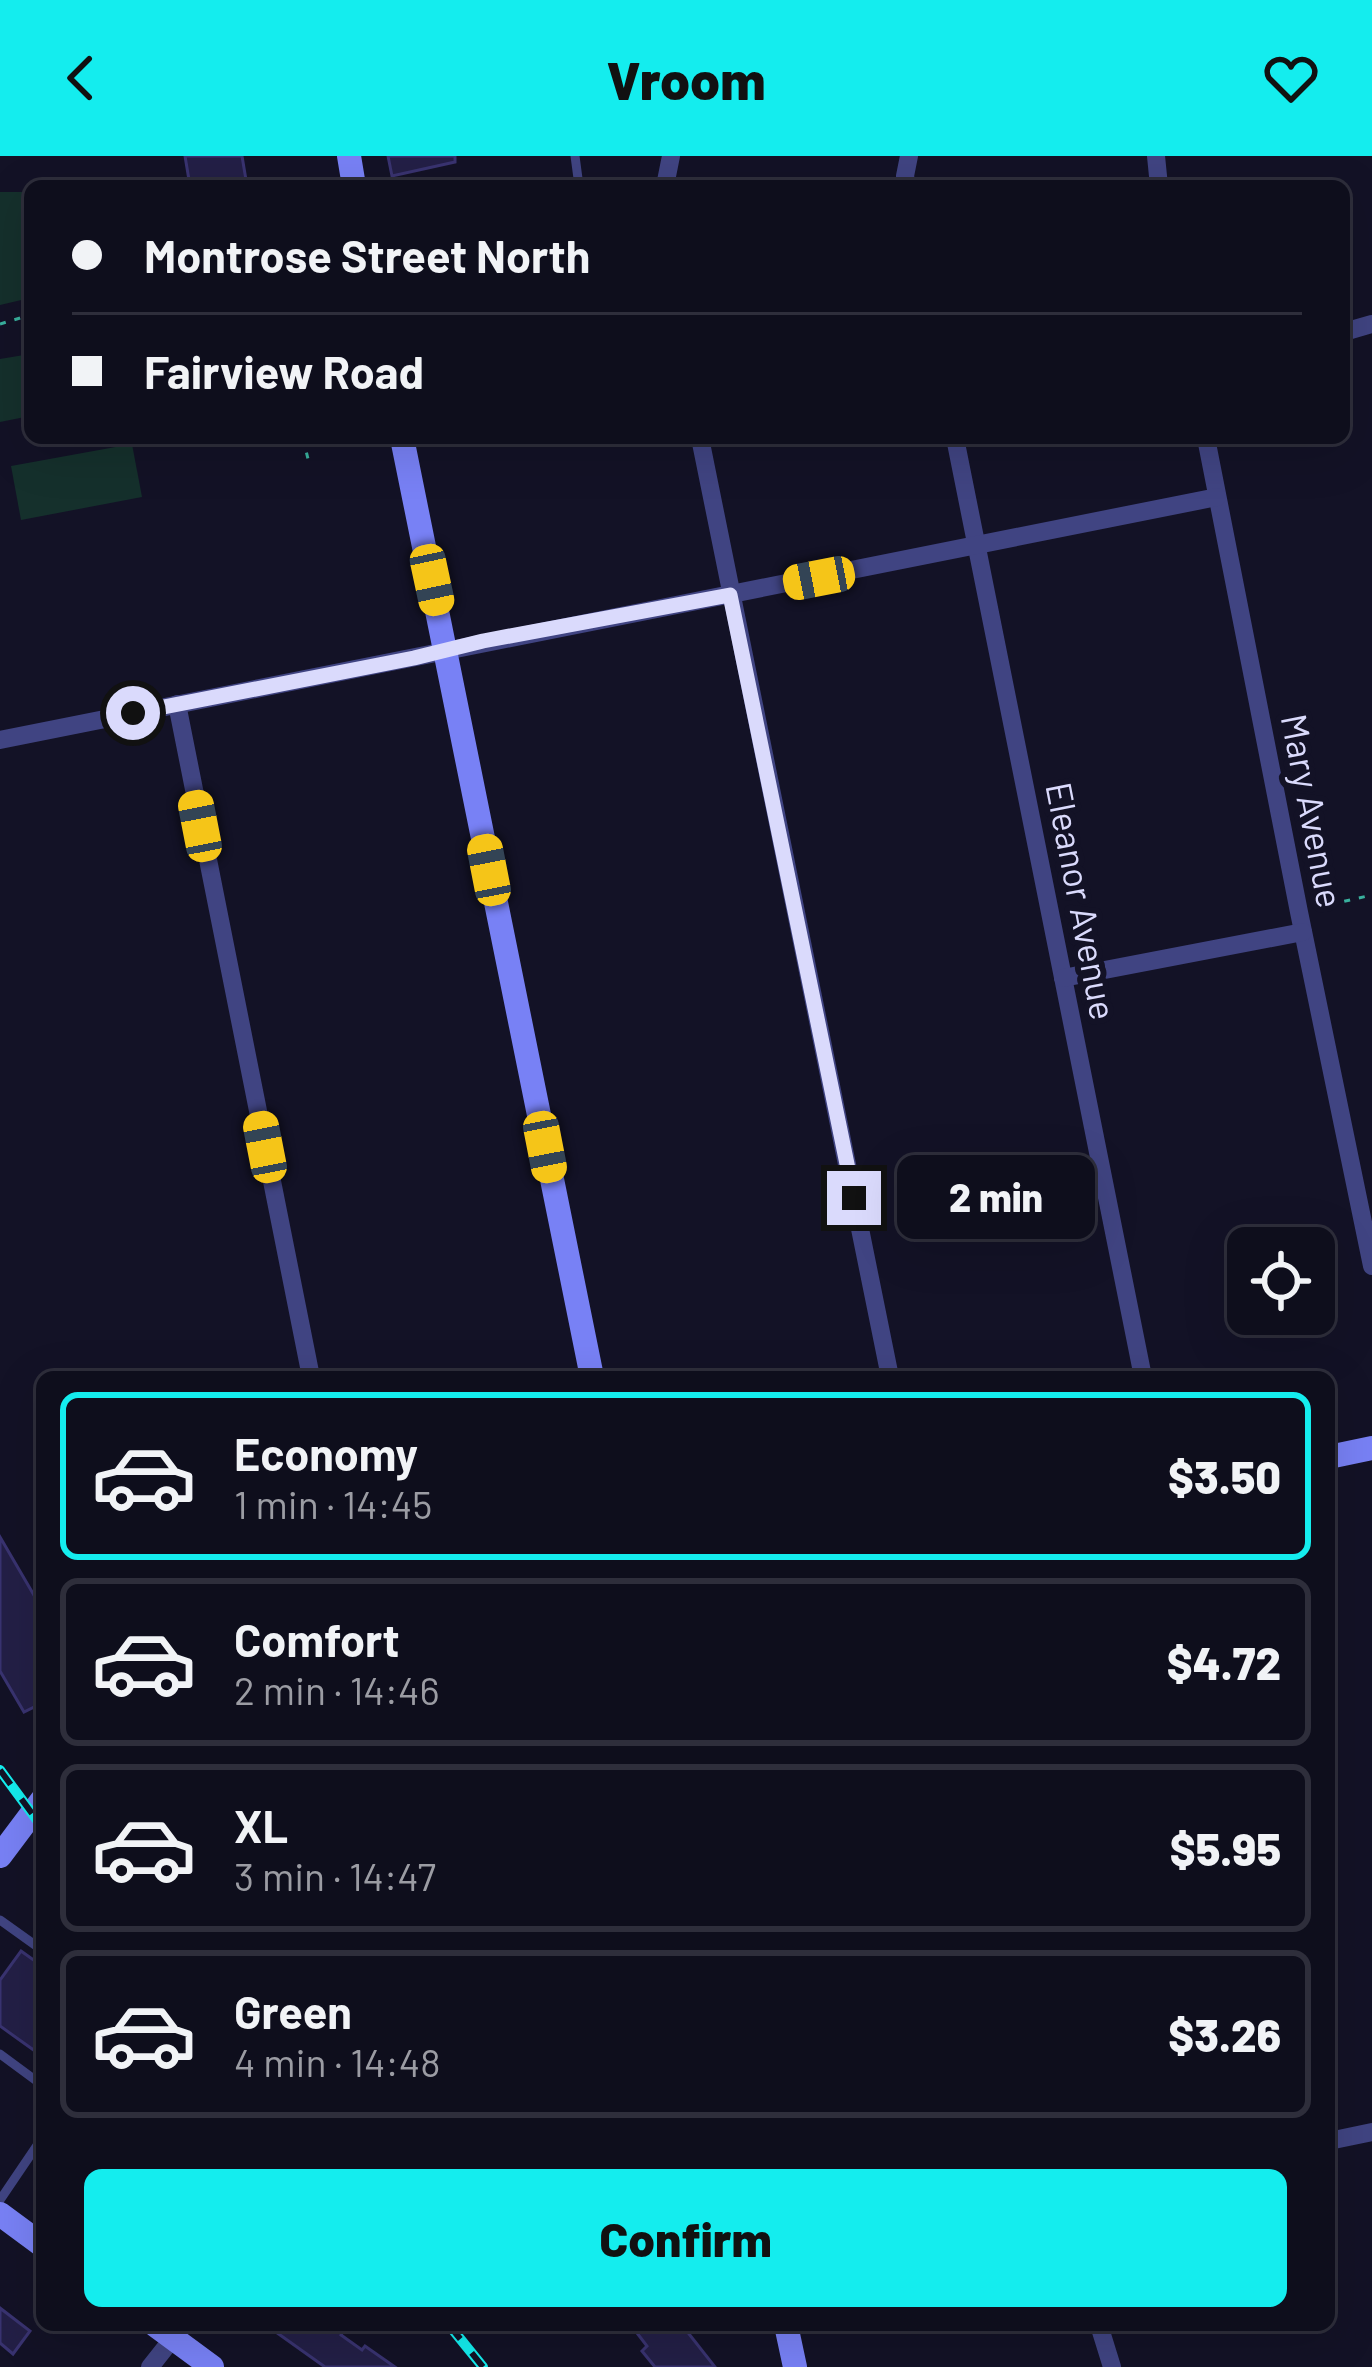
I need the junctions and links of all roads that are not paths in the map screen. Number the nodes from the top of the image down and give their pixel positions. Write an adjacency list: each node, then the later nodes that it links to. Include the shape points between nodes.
1 (403, 444): 8 (main road)
2 (701, 444): 7 (street)
3 (956, 444): 6 (street, Eleanor Avenue)
4 (1207, 444): 5 (street, Mary Avenue)
5 (1216, 497): 6 (street); 11 (street, Mary Avenue)
6 (976, 547): 7 (street); 12 (street, Eleanor Avenue)
7 (730, 595): 8 (street); 16 (street)
8 (447, 650): 9 (street); 15 (main road)
9 (177, 704): 10 (street); 14 (street)
10 (0, 740)
11 (1301, 922): 12 (street); 13 (street, Mary Avenue)
12 (1063, 978): 17 (street, Eleanor Avenue)
13 (1372, 1266)
14 (310, 1371)
15 (591, 1371)
16 (889, 1371)
17 (1142, 1371)
18 (1372, 1448): 19 (main road)
19 (1335, 1456)
20 (36, 1805): 21 (main road)
21 (8, 1828): 22 (main road)
22 (0, 1856)
23 (5, 1923): 24 (lane); 25 (lane)
24 (0, 1940)
25 (36, 1946)
26 (0, 2054): 27 (lane)
27 (36, 2081)
28 (1372, 2132): 29 (street)
29 (1335, 2139)
30 (36, 2148): 32 (lane)
31 (0, 2170): 32 (lane)
32 (15, 2180): 33 (lane)
33 (0, 2200)
34 (0, 2214): 35 (main road)
35 (36, 2241)
36 (164, 2331): 39 (street); 40 (main road)
37 (787, 2331): 41 (main road)
38 (1101, 2331): 42 (street)
39 (150, 2367)
40 (212, 2367)
41 (795, 2367)
42 (1112, 2367)

